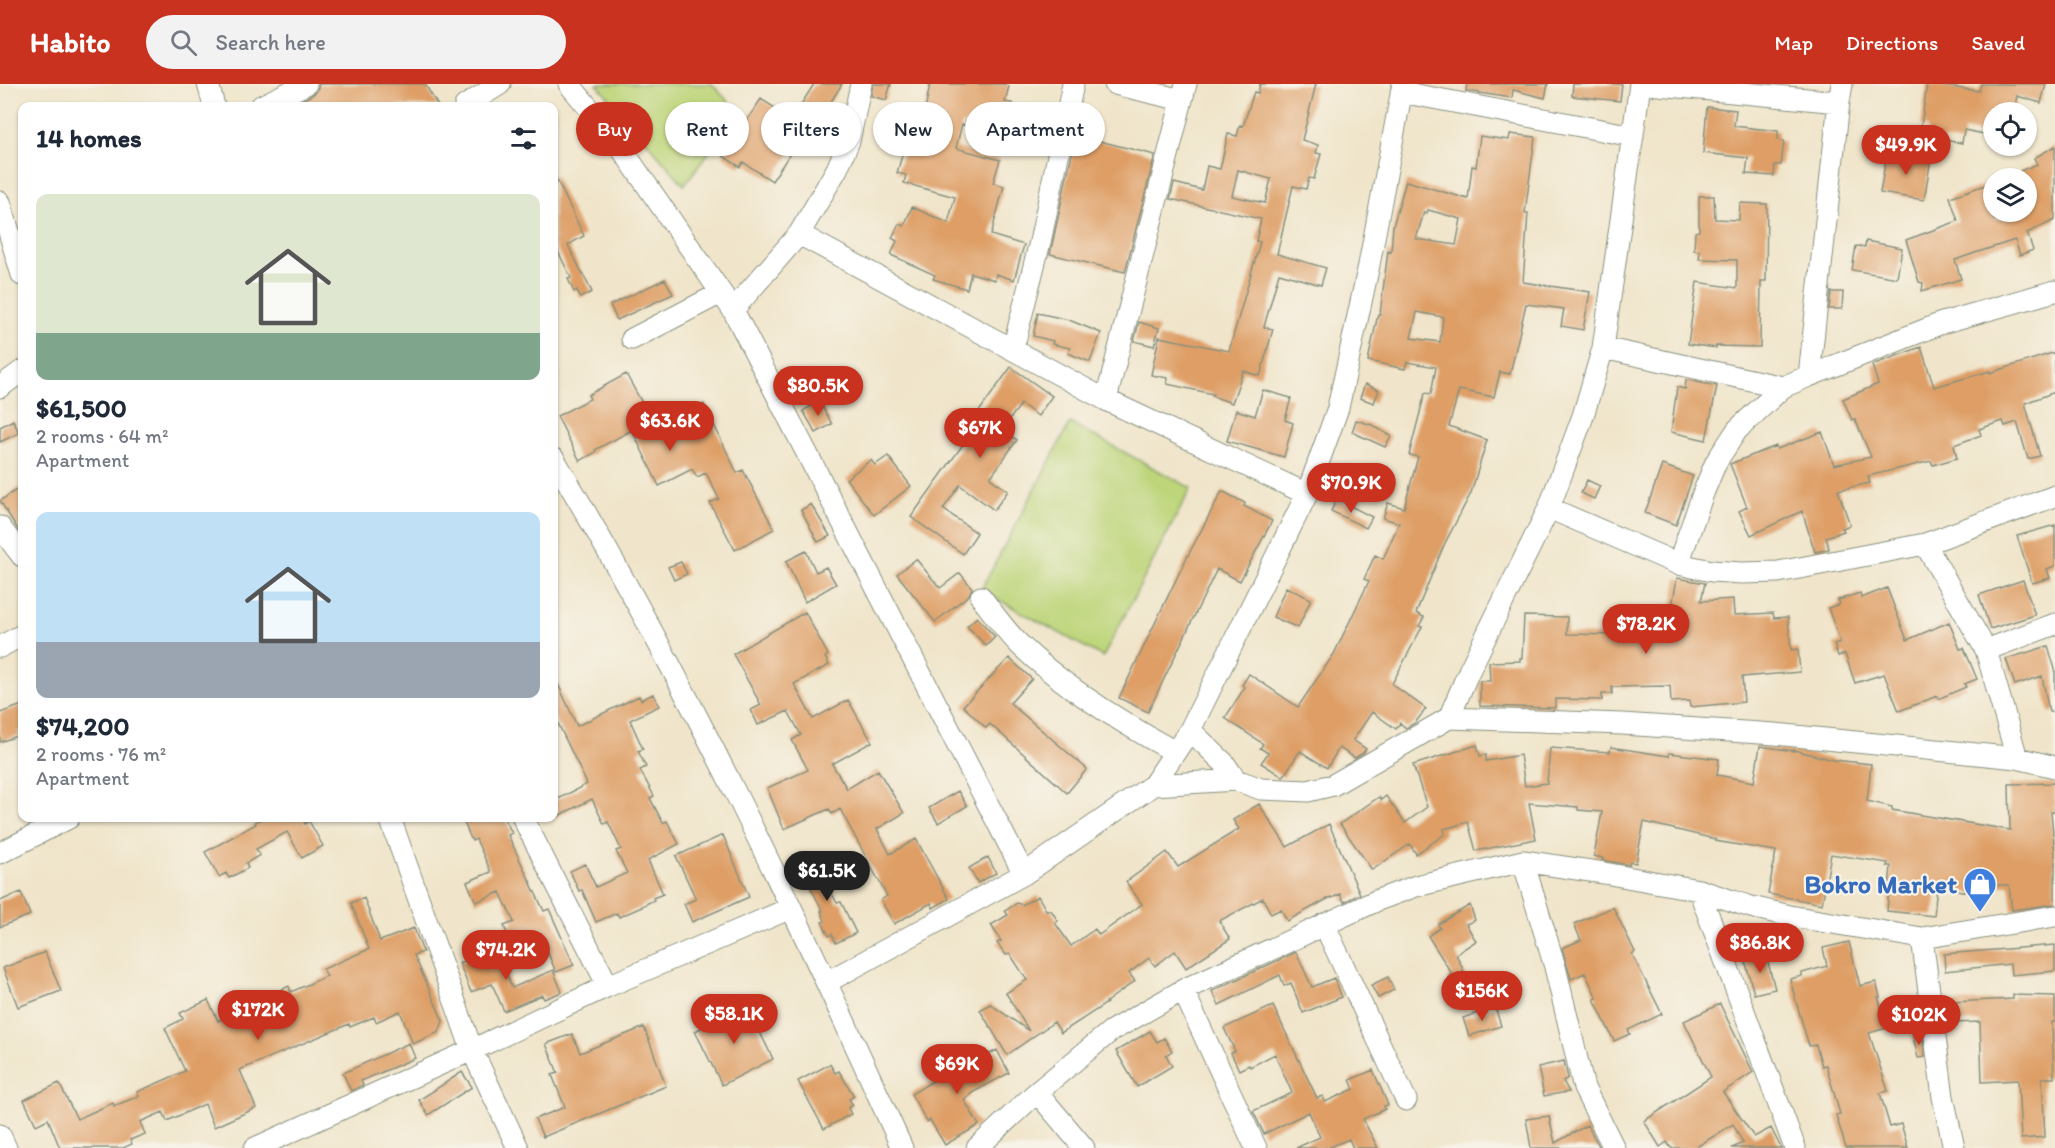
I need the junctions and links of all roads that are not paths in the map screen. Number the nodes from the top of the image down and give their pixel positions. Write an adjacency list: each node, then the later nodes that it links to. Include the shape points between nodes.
1 (208, 84): 13 (street)
2 (306, 84): 14 (street)
3 (500, 84): 15 (street)
4 (569, 84): 21 (street, via 617,142)
5 (861, 84): 18 (street, via 849,141)
6 (1073, 84): 24 (street)
7 (1115, 84): 11 (street)
8 (1640, 84): 16 (street)
9 (1648, 84): 12 (street)
10 (1402, 88): 16 (street); 31 (street, via 1338,408)
11 (1184, 92): 29 (street)
12 (1840, 93): 26 (street)
13 (213, 102)
14 (269, 102)
15 (471, 102)
16 (1633, 136): 23 (street)
17 (0, 202): 19 (street)
18 (799, 234): 21 (street); 24 (street)
19 (18, 262)
20 (2055, 291): 26 (street, via 1942,323)
21 (727, 301): 22 (street); 55 (street)
22 (632, 339)
23 (1603, 348): 28 (street); 33 (street)
24 (1013, 349): 29 (street)
25 (18, 374): 27 (street)
26 (1809, 376): 28 (street)
27 (0, 387)
28 (1783, 387): 37 (street, via 1737,430 1716,462)
29 (1106, 400): 31 (street)
30 (558, 466): 57 (street, via 708,737)
31 (1308, 494): 44 (street)
32 (2055, 496): 35 (street)
33 (1549, 508): 37 (street); 43 (street)
34 (0, 527): 36 (street)
35 (1925, 544): 37 (street, via 1778,572 1713,571); 42 (street)
36 (18, 551)
37 (1678, 564)
38 (981, 597): 45 (street, via 1019,644 1058,676 1131,728)
39 (2055, 624): 42 (street)
40 (18, 636): 41 (street)
41 (0, 647)
42 (1986, 650): 46 (street)
43 (1449, 718): 46 (street, via 1775,734); 48 (street, via 1333,785 1283,791 1261,789)
44 (1190, 730): 45 (street); 48 (street)
45 (1175, 752): 49 (street)
46 (2018, 758): 47 (street)
47 (2055, 767)
48 (1236, 780): 49 (street)
49 (1153, 785): 55 (street)
50 (61, 822): 53 (street)
51 (391, 822): 64 (street)
52 (525, 822): 62 (street)
53 (0, 853)
54 (1523, 861): 56 (street); 59 (street, via 1416,886); 75 (street, via 1555,967 1584,1088)
55 (1024, 874): 61 (street)
56 (1699, 890): 60 (street, via 1790,916); 76 (street)
57 (791, 908): 61 (street); 62 (street)
58 (2055, 916): 60 (street)
59 (1323, 924): 63 (street); 66 (street)
60 (1922, 939): 77 (street, via 1943,1097)
61 (827, 982): 71 (street)
62 (608, 986): 64 (street)
63 (1183, 990): 65 (street, via 1111,1031); 74 (street)
64 (472, 1050): 69 (street); 70 (street)
65 (1037, 1092): 72 (street); 73 (street)
66 (1407, 1100)
67 (0, 1135): 68 (street)
68 (6, 1148)
69 (255, 1148)
70 (518, 1148)
71 (902, 1148)
72 (977, 1148)
73 (1084, 1148)
74 (1256, 1148)
75 (1614, 1148)
76 (1795, 1148)
77 (1954, 1148)

